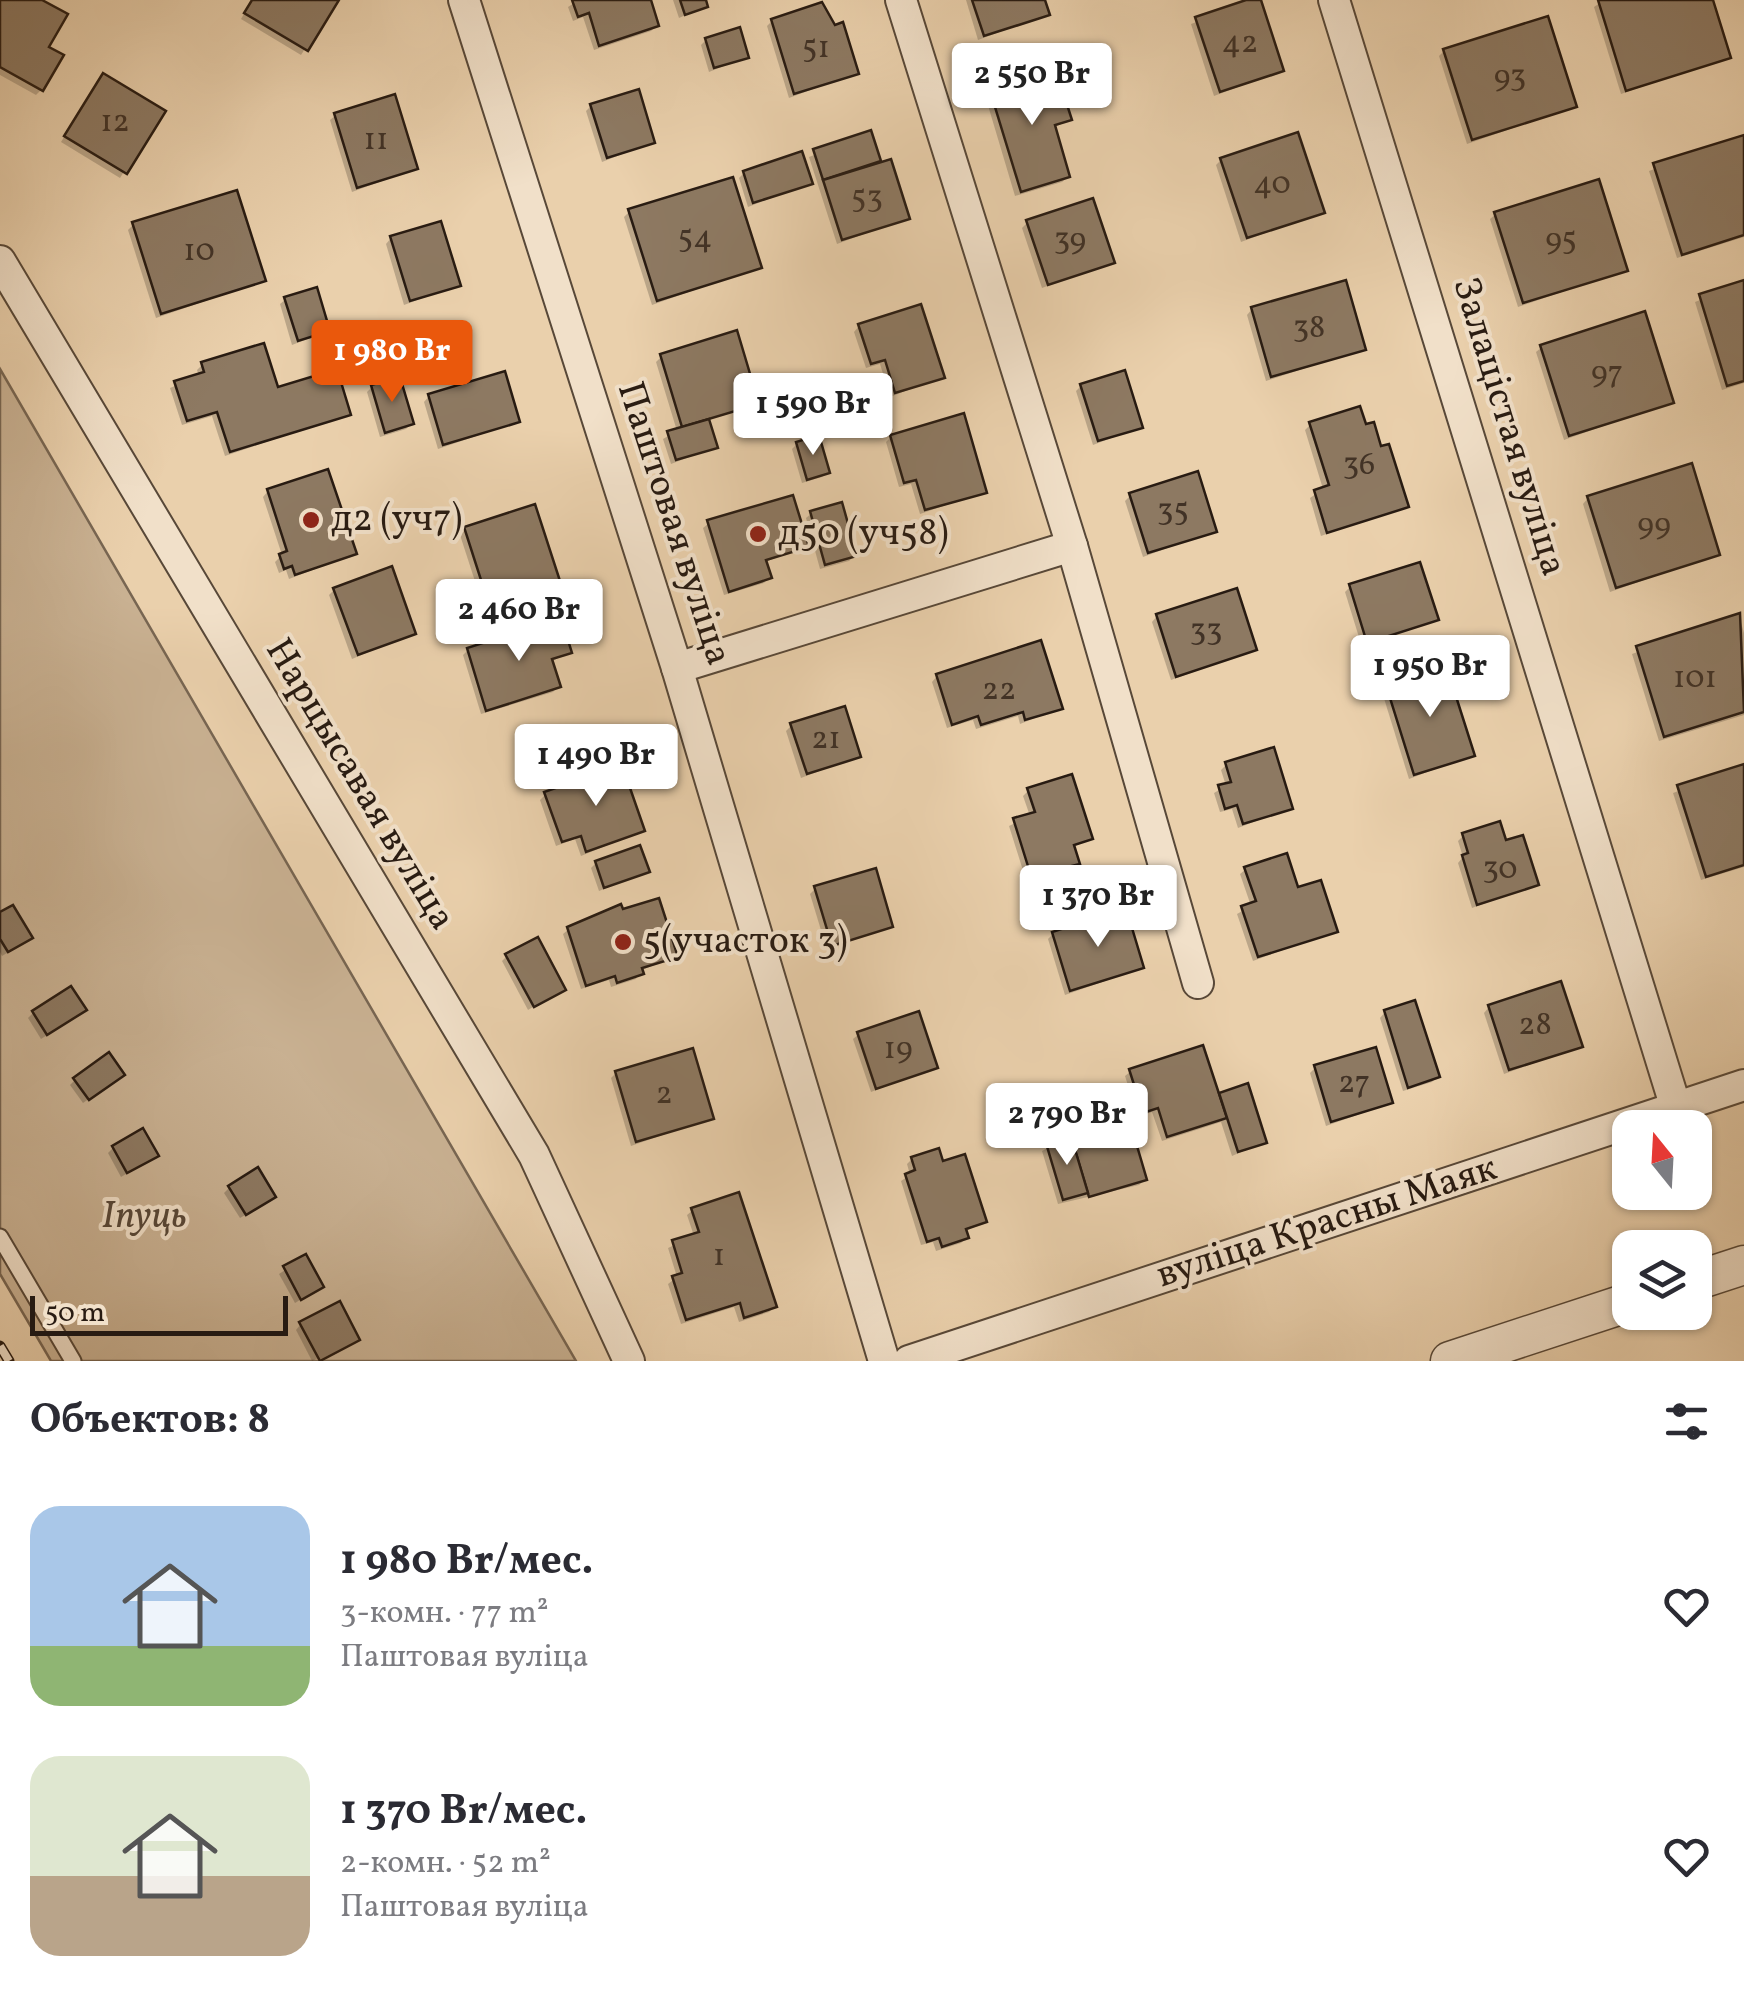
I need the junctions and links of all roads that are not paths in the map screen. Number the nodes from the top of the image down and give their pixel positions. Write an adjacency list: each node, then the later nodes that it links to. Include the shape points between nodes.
1 (464, 0): 6 (street, Паштовая вуліца)
2 (901, 0): 5 (street)
3 (1334, 0): 9 (street, Залацістая вуліца)
4 (0, 261): 15 (street, Нарцысавая вуліца, via 534,1155)
5 (1072, 546): 6 (street); 7 (street)
6 (677, 668): 16 (street, Паштовая вуліца)
7 (1198, 983)
8 (1744, 1085): 9 (street, вуліца Красны Маяк)
9 (1676, 1108): 17 (street, вуліца Красны Маяк)
10 (0, 1237): 14 (lane)
11 (1744, 1265): 12 (street)
12 (1712, 1275)
13 (1612, 1308): 18 (street)
14 (73, 1361)
15 (630, 1361)
16 (884, 1361)
17 (909, 1361)
18 (1450, 1361)

